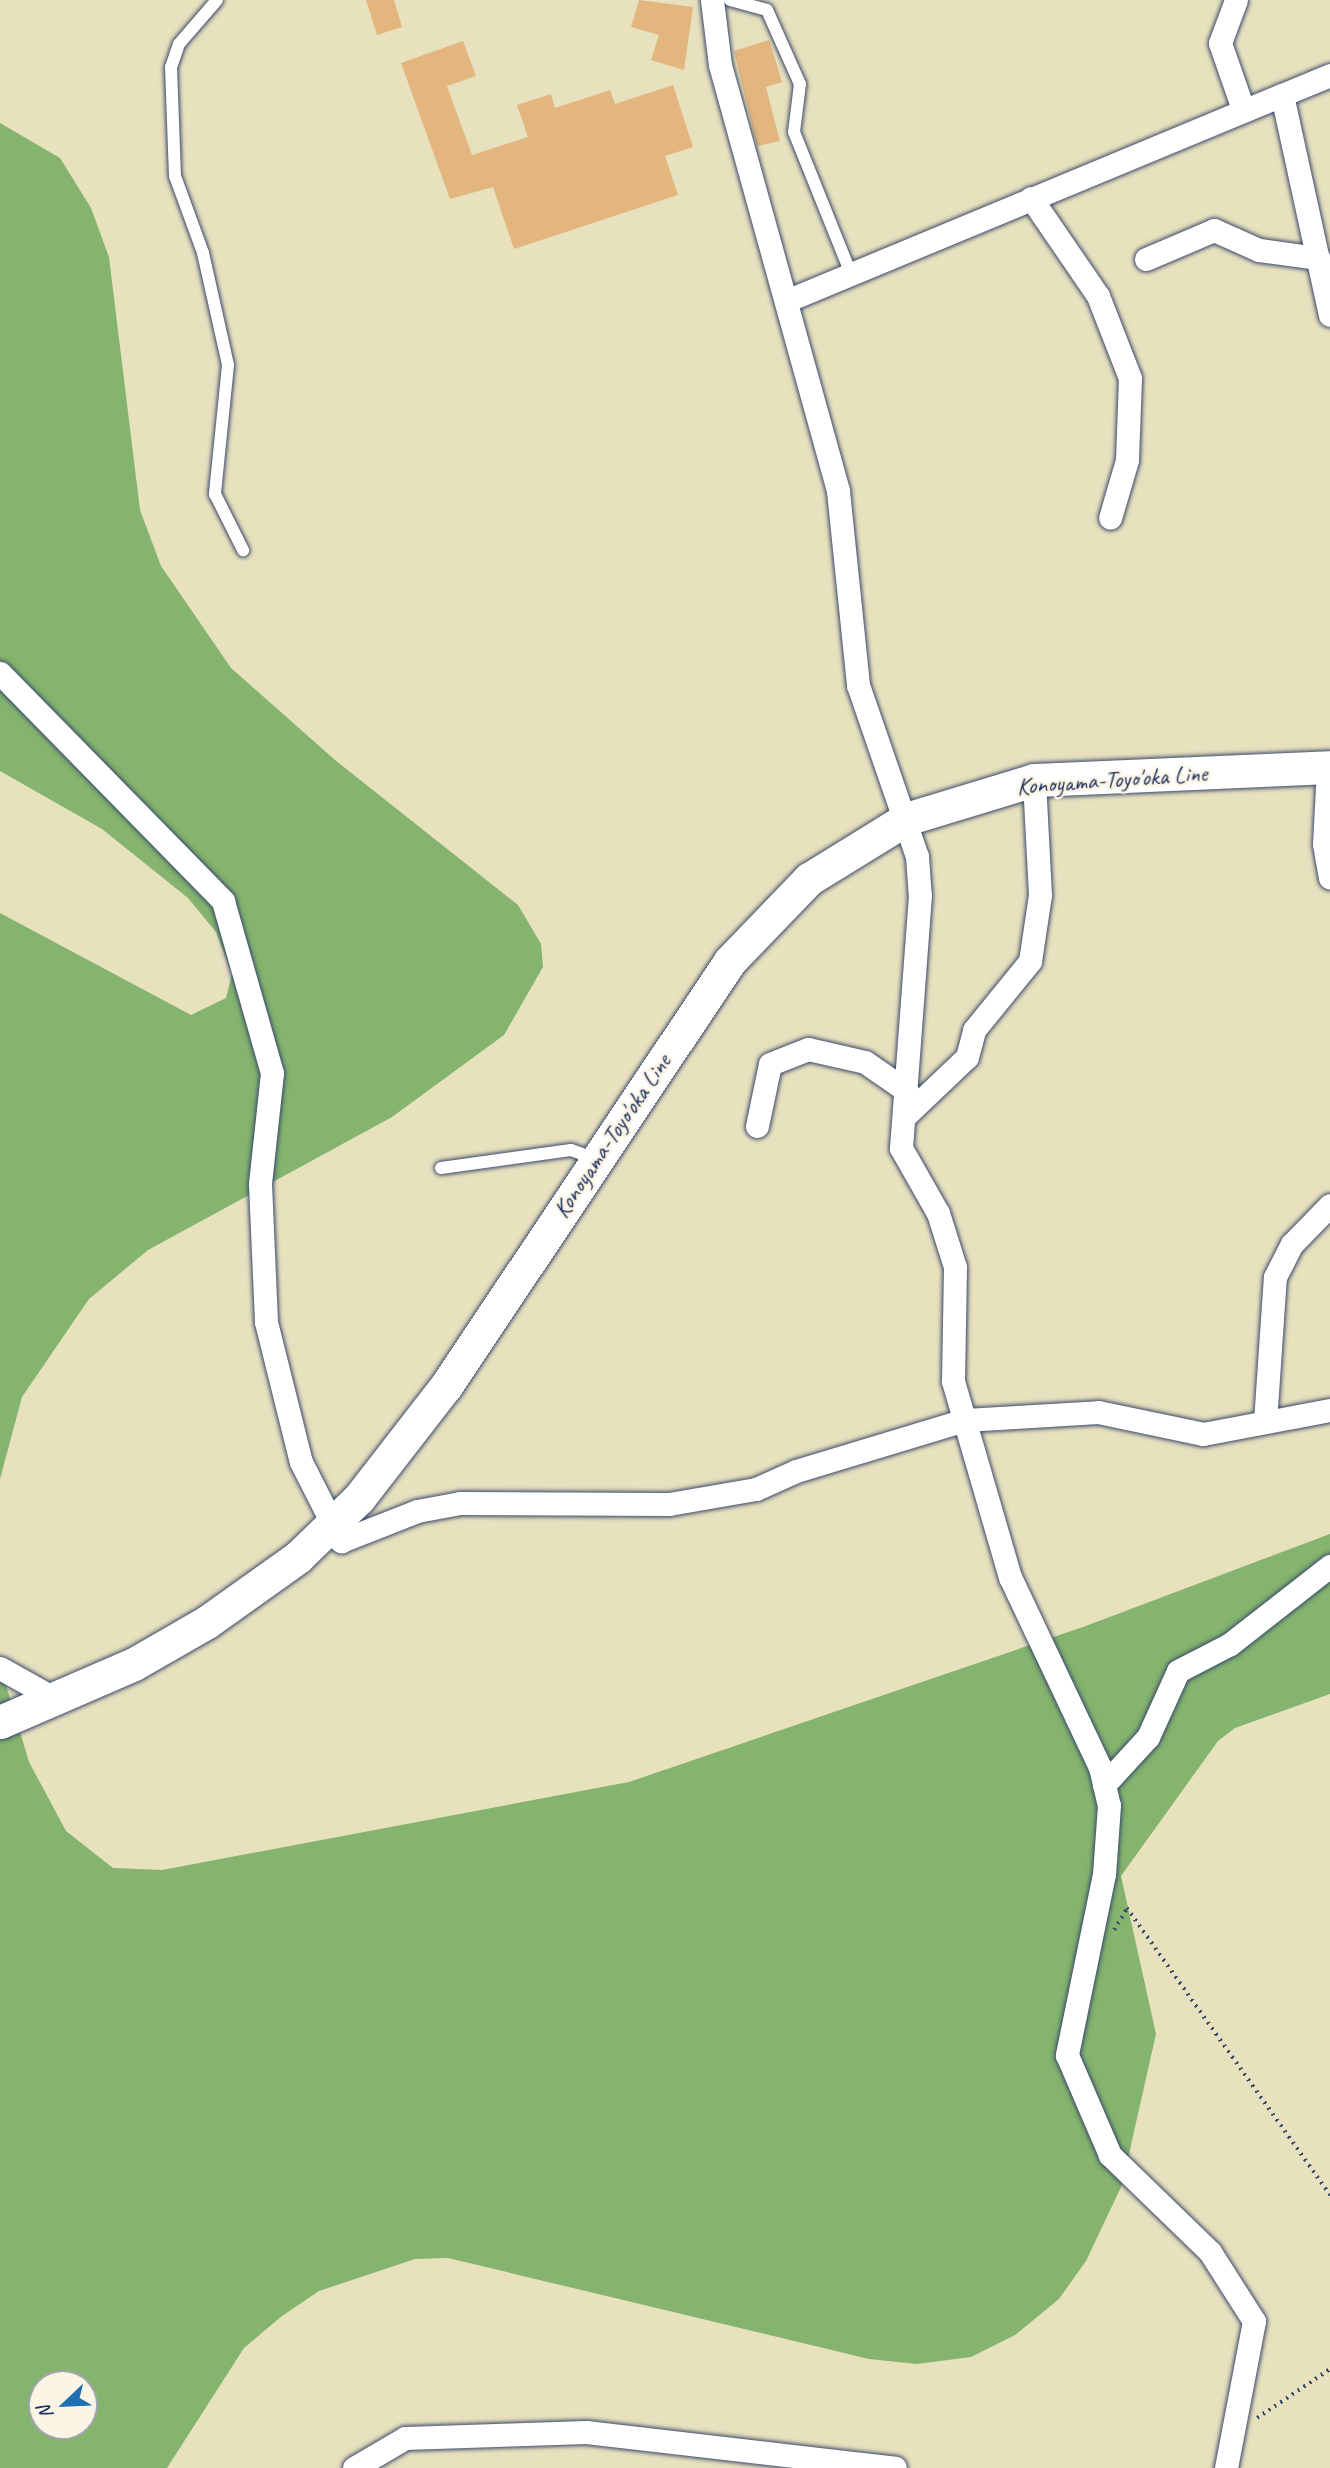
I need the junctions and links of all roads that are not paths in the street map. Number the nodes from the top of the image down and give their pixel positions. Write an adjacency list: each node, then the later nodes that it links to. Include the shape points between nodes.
1 (218, 0): 16 (lane, via 179,44 171,67 175,176 203,253 228,365 215,494)
2 (712, 0): 13 (street, via 720,65)
3 (730, 0): 11 (lane, via 767,10 800,84 794,132)
4 (1236, 0): 7 (street, via 1220,43)
5 (1330, 75): 6 (street)
6 (1282, 95): 7 (street); 10 (street)
7 (1244, 108): 8 (street)
8 (1031, 198): 11 (street); 15 (street, via 1098,296 1130,377 1128,460)
9 (1146, 258): 10 (street, via 1214,230 1269,253)
10 (1318, 258): 12 (street)
11 (850, 274): 13 (street)
12 (1327, 284): 14 (street)
13 (786, 301): 20 (street, via 838,491 858,685)
14 (1330, 315)
15 (1110, 518)
16 (243, 550)
17 (0, 674): 31 (street, via 223,901 272,1073 260,1184 266,1322 301,1462)
18 (1329, 768): 19 (main road, Konoyama-Toyo'oka Line); 21 (street, via 1324,844)
19 (1034, 780): 20 (main road, Konoyama-Toyo'oka Line); 23 (street, via 1040,895 1030,961 974,1030 967,1057)
20 (906, 820): 22 (street, via 920,895); 25 (main road, Konoyama-Toyo'oka Line, via 809,879 755,931)
21 (1330, 877)
22 (907, 1091): 23 (street); 24 (street, via 864,1062 808,1049 769,1065)
23 (904, 1117): 29 (street, via 901,1148 938,1213 955,1267 953,1381)
24 (757, 1126)
25 (596, 1160): 26 (lane, via 571,1150); 31 (main road, Konoyama-Toyo'oka Line, via 446,1386 389,1464)
26 (441, 1168)
27 (1330, 1205): 30 (street, via 1292,1244 1275,1277)
28 (1330, 1410): 30 (street)
29 (965, 1420): 30 (street, via 1098,1412 1203,1434); 31 (street, via 796,1471 756,1489 669,1504 460,1503 418,1511 349,1541); 36 (street, via 1010,1577)
30 (1265, 1422)
31 (330, 1528): 34 (main road, Konoyama-Toyo'oka Line, via 230,1607 143,1660)
32 (1330, 1566): 36 (street, via 1230,1644 1178,1671 1148,1737)
33 (0, 1668): 34 (street)
34 (57, 1700): 35 (main road, Konoyama-Toyo'oka Line)
35 (0, 1722)
36 (1104, 1785): 39 (street, via 1110,1822 1091,1950 1068,2026 1067,2055 1110,2155 1210,2252 1254,2321)
37 (354, 2468): 38 (street, via 405,2438 586,2432)
38 (895, 2468)
39 (1226, 2468)

